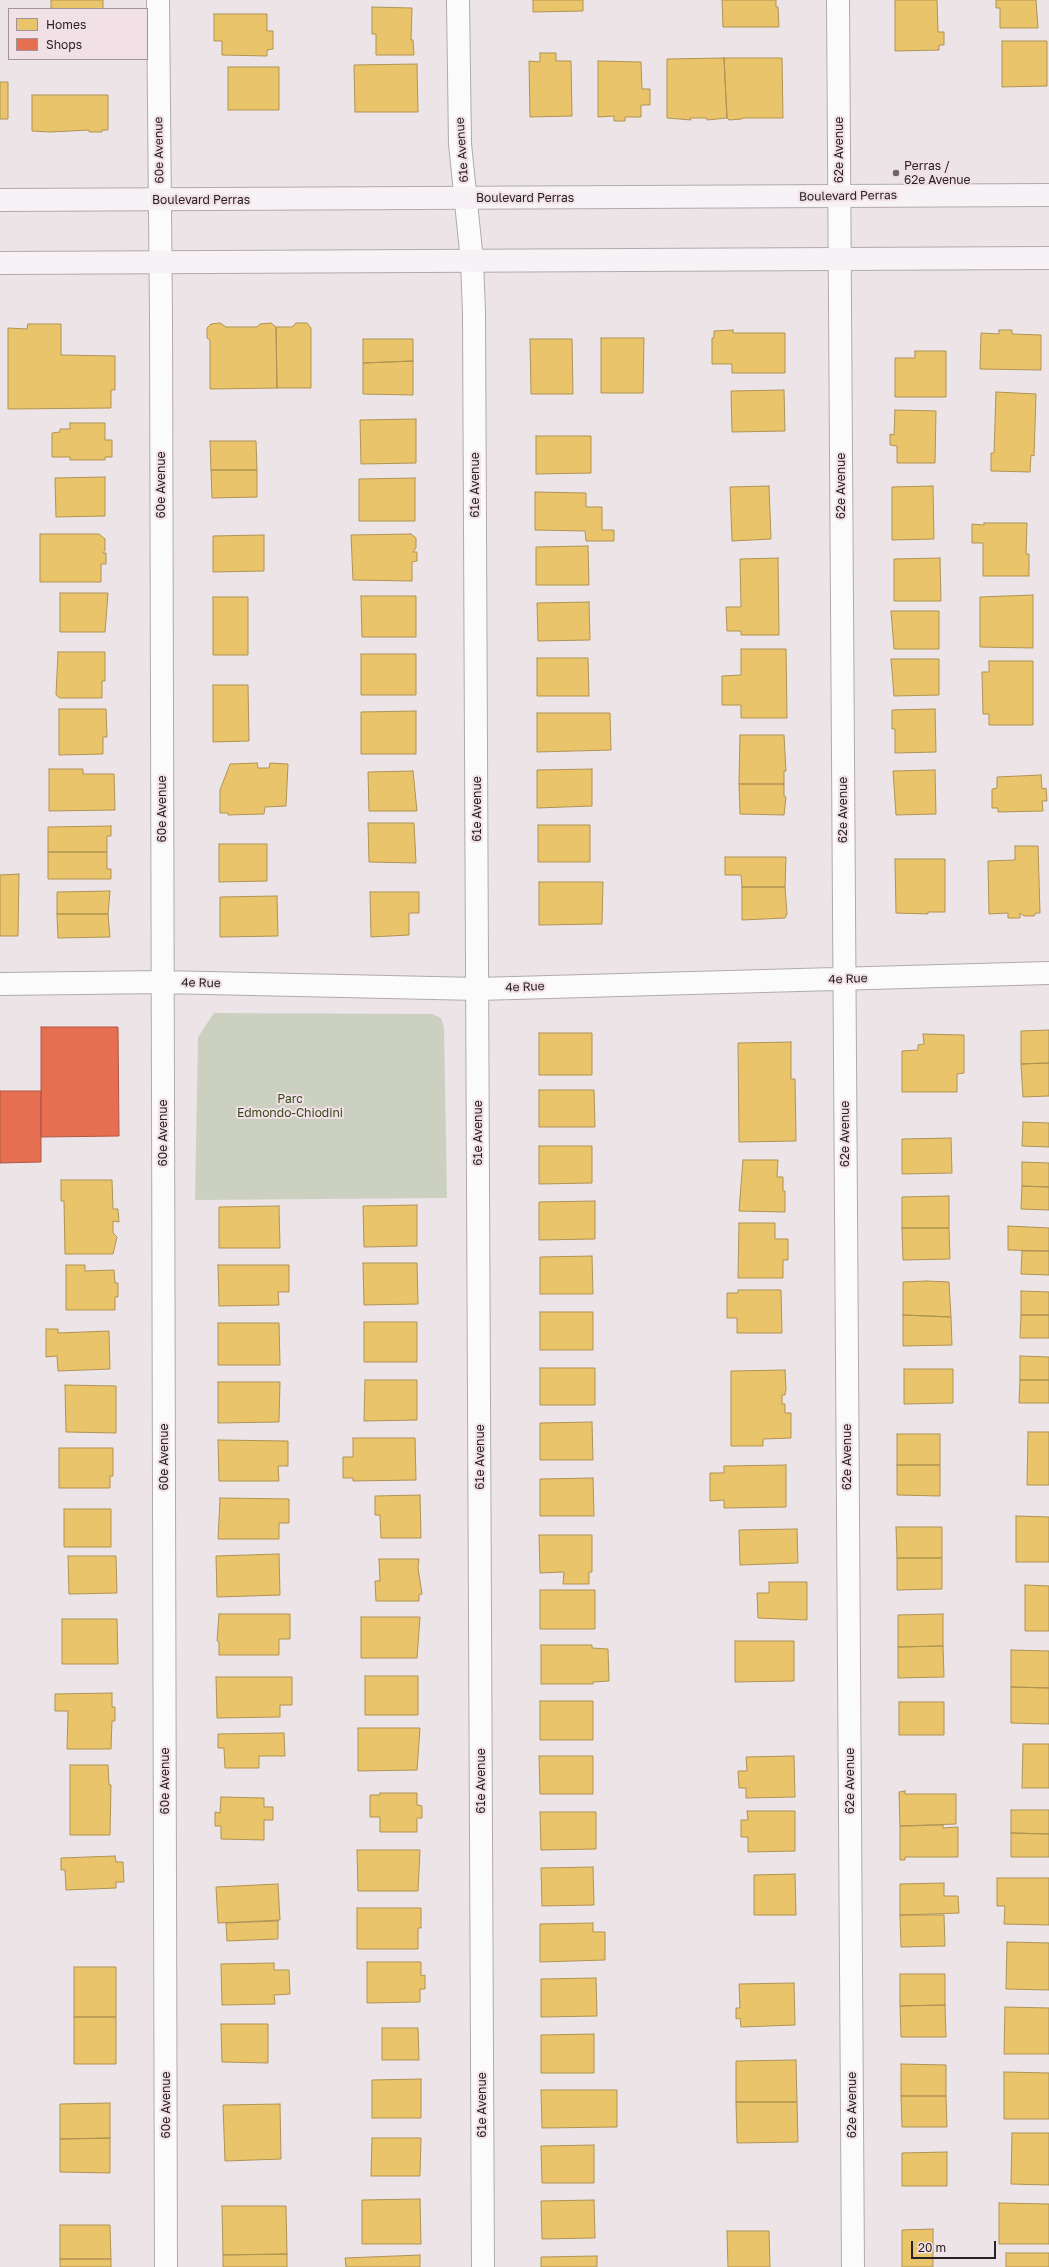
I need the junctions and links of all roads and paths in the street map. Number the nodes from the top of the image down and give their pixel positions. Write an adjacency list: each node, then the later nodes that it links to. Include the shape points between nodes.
1 (158, 0): 8 (street, 60e Avenue)
2 (458, 0): 6 (street, 61e Avenue, via 460,144)
3 (838, 0): 5 (street, 62e Avenue)
4 (1049, 195): 5 (main road, Boulevard Perras)
5 (839, 197): 6 (main road, Boulevard Perras); 9 (street, 62e Avenue)
6 (466, 198): 8 (main road, Boulevard Perras); 11 (street, 61e Avenue)
7 (0, 200): 8 (main road, Boulevard Perras)
8 (160, 201): 12 (street, 60e Avenue)
9 (840, 258): 10 (main road); 11 (main road); 15 (street, 62e Avenue)
10 (1049, 258)
11 (472, 261): 12 (main road); 18 (street, 61e Avenue)
12 (160, 262): 13 (main road); 16 (street, 60e Avenue)
13 (0, 263)
14 (1049, 973): 15 (street, 4e Rue)
15 (844, 979): 18 (street, 4e Rue); 21 (street, 62e Avenue)
16 (162, 982): 17 (street, 4e Rue); 18 (street, 4e Rue); 19 (street, 60e Avenue)
17 (0, 984)
18 (478, 989): 20 (street, 61e Avenue)
19 (166, 2267)
20 (483, 2267)
21 (853, 2267)

